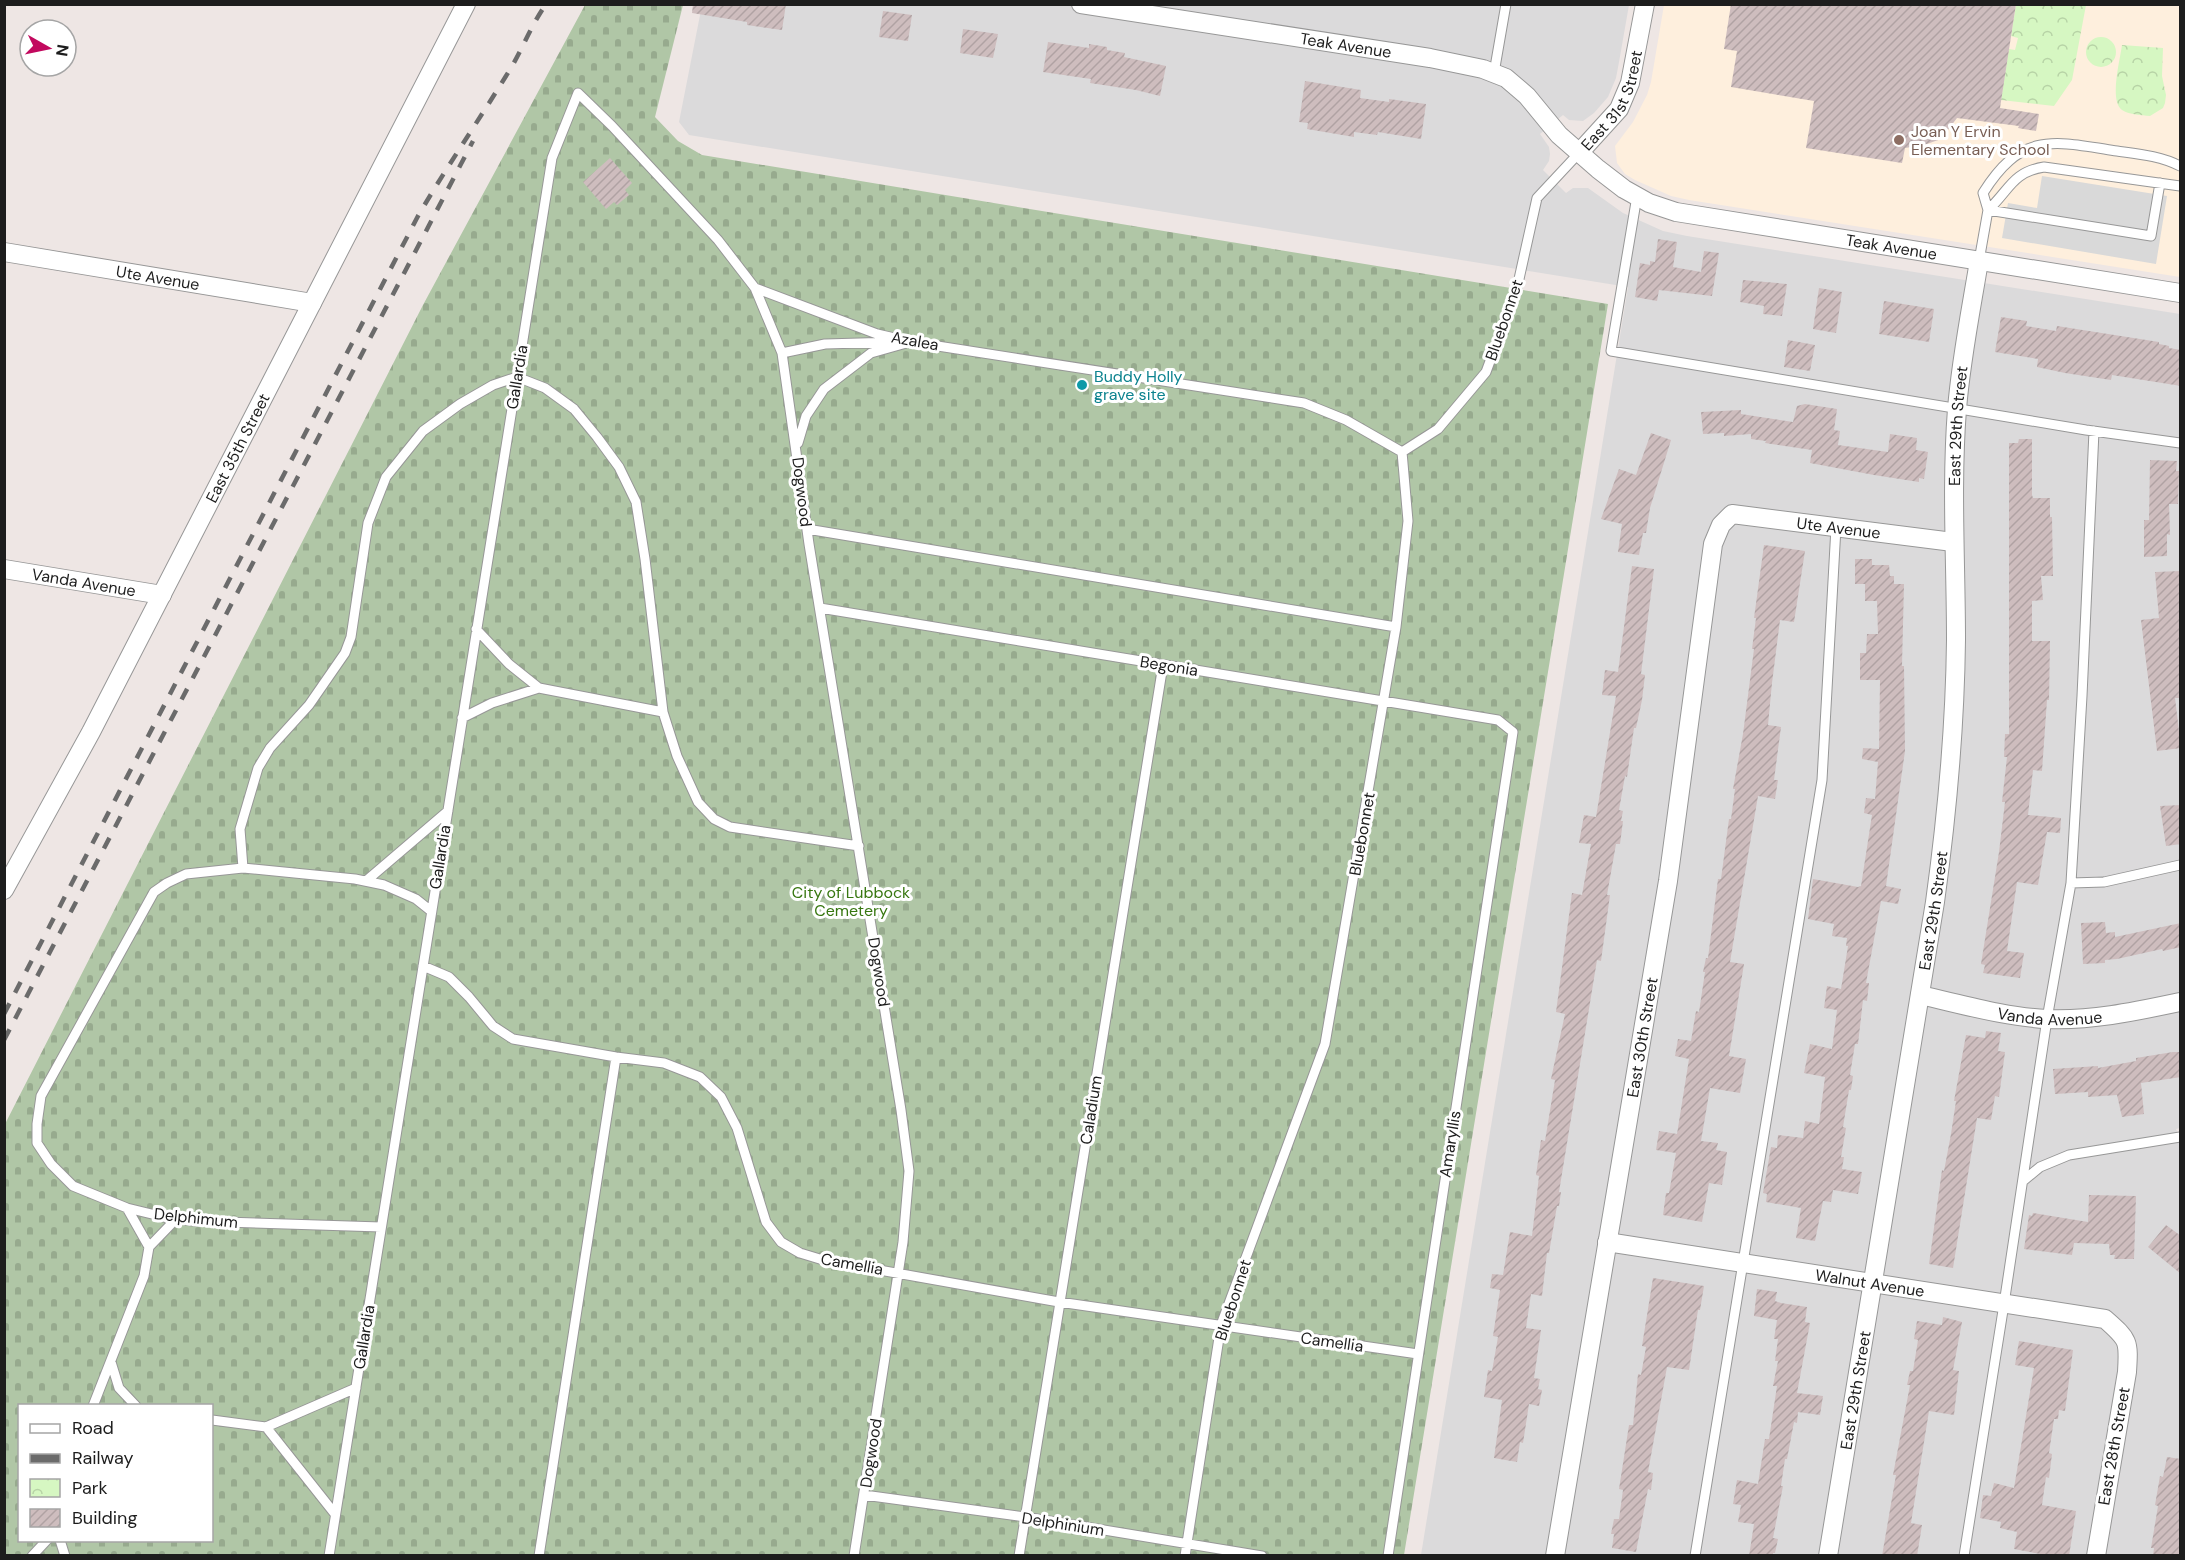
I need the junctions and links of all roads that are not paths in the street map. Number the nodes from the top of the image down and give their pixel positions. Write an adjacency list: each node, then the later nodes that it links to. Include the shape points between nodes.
1 (466, 4): 17 (street, East 35th Street)
2 (1082, 4): 5 (street, Teak Avenue, via 1430,58)
3 (1506, 4): 5 (lane)
4 (1645, 4): 6 (street, East 31st Street, via 1630,83 1619,109)
5 (1494, 73): 6 (street, Teak Avenue, via 1527,96)
6 (1579, 153): 8 (street, East 31st Street); 25 (lane, Bluebonnet, via 1537,198 1517,288 1486,372 1438,429)
7 (2181, 166): 12 (lane, via 2160,158 2043,143 2026,149 1996,172 1983,193)
8 (1610, 178): 11 (street, Teak Avenue)
9 (2160, 183): 10 (lane); 12 (lane, via 2033,168 2008,185); 12 (lane, via 2151,236)
10 (2181, 186)
11 (1637, 196): 14 (street, Teak Avenue, via 1676,212); 21 (lane, via 1611,351)
12 (1988, 210): 14 (lane)
13 (4, 252): 17 (street, Ute Avenue)
14 (1979, 261): 16 (street, Teak Avenue); 21 (street, East 29th Street)
15 (754, 288): 18 (lane, Azalea, via 877,334); 19 (lane, Dogwood); 20 (lane, Gallardia, via 718,240 579,93 552,158)
16 (2181, 293)
17 (312, 303): 31 (street, East 35th Street)
18 (912, 342): 19 (lane, via 825,344); 24 (lane, via 871,353 824,389 806,416); 25 (lane, Azalea, via 1304,403 1346,420)
19 (782, 353): 24 (lane, Dogwood)
20 (517, 377): 34 (lane, Gallardia); 38 (lane, via 545,388 574,409 619,467 636,502); 44 (lane, via 492,385 423,431 386,477 368,523 351,637 345,653 309,705 270,748 258,768 240,829)
21 (1957, 408): 22 (lane); 29 (street, East 29th Street)
22 (2094, 432): 23 (lane); 46 (lane)
23 (2181, 444)
24 (796, 447): 28 (lane, Dogwood)
25 (1402, 452): 33 (lane, Bluebonnet, via 1408,521)
26 (1726, 520): 27 (street, Ute Avenue, via 1732,514); 59 (street, East 30th Street, via 1713,544 1668,881)
27 (1836, 527): 29 (street, Ute Avenue); 61 (lane, via 1822,780)
28 (807, 529): 32 (lane, Dogwood); 33 (lane)
29 (1953, 542): 50 (street, East 29th Street, via 1956,640 1948,802)
30 (4, 569): 31 (street, Vanda Avenue)
31 (162, 595): 47 (street, East 35th Street)
32 (820, 608): 35 (lane, Begonia); 42 (lane, Dogwood)
33 (1396, 627): 37 (lane, Bluebonnet)
34 (476, 629): 36 (lane); 39 (lane, Gallardia)
35 (1163, 665): 37 (lane, Begonia); 64 (lane, Caladium)
36 (539, 688): 38 (lane); 39 (lane, via 492,703)
37 (1385, 701): 40 (lane, Begonia, via 1498,720); 66 (lane, Bluebonnet, via 1325,1044)
38 (663, 712): 42 (lane, via 698,802 714,819 730,827)
39 (462, 718): 41 (lane, Gallardia)
40 (1513, 732): 68 (lane, Amaryllis)
41 (448, 811): 45 (lane); 48 (lane, Gallardia)
42 (859, 846): 62 (lane, Dogwood, via 909,1171)
43 (2181, 865): 46 (lane, via 2104,882)
44 (243, 867): 45 (lane); 56 (lane, Delphimum, via 186,874 154,892 41,1096 37,1143 51,1164 73,1186)
45 (366, 881): 48 (lane, via 416,899)
46 (2071, 883): 52 (lane)
47 (5, 886)
48 (431, 911): 49 (lane, Gallardia)
49 (423, 966): 53 (lane, Camellia, via 449,977 493,1026 513,1039); 58 (lane, Gallardia)
50 (1920, 995): 52 (street, Vanda Avenue); 63 (street, East 29th Street)
51 (2181, 1002): 52 (street, Vanda Avenue, via 2101,1016)
52 (2047, 1019): 55 (lane)
53 (616, 1057): 62 (lane, Camellia, via 664,1063 700,1077 721,1097 744,1145 766,1222 780,1242 823,1260); 82 (lane)
54 (2181, 1137): 55 (lane, via 2069,1155 2040,1167)
55 (2023, 1181): 65 (lane)
56 (128, 1208): 57 (lane, Delphimum); 60 (lane)
57 (176, 1219): 58 (lane, Delphimum); 60 (lane)
58 (381, 1227): 70 (lane, Gallardia)
59 (1607, 1242): 61 (street, Walnut Avenue); 88 (street, East 30th Street)
60 (149, 1247): 69 (lane, via 144,1276)
61 (1742, 1263): 63 (street, Walnut Avenue); 89 (lane)
62 (900, 1273): 64 (lane, Camellia); 75 (lane, Dogwood)
63 (1872, 1283): 65 (street, Walnut Avenue); 90 (street, East 29th Street)
64 (1059, 1302): 66 (lane, Camellia); 77 (lane, Caladium)
65 (2004, 1304): 67 (street, Walnut Avenue, via 2105,1319); 91 (lane)
66 (1221, 1325): 68 (lane, Camellia); 79 (lane, Bluebonnet)
67 (2124, 1336): 92 (street, East 28th Street, via 2127,1372)
68 (1418, 1354): 87 (lane, Amaryllis)
69 (111, 1362): 71 (lane); 72 (lane, via 119,1389)
70 (356, 1388): 74 (lane); 76 (lane, Gallardia)
71 (94, 1404)
72 (134, 1404)
73 (213, 1420): 74 (lane)
74 (266, 1427): 76 (lane)
75 (864, 1495): 77 (lane, Delphinium); 83 (lane, Dogwood)
76 (335, 1514): 81 (lane, Gallardia)
77 (1025, 1517): 79 (lane, Delphinium); 84 (lane, Caladium)
78 (45, 1542): 80 (lane)
79 (1187, 1544): 85 (lane, Bluebonnet); 86 (lane, Delphinium)
80 (32, 1556)
81 (329, 1556)
82 (539, 1556)
83 (854, 1556)
84 (1018, 1556)
85 (1185, 1556)
86 (1262, 1556)
87 (1388, 1556)
88 (1555, 1556)
89 (1695, 1556)
90 (1828, 1556)
91 (1964, 1556)
92 (2096, 1556)

